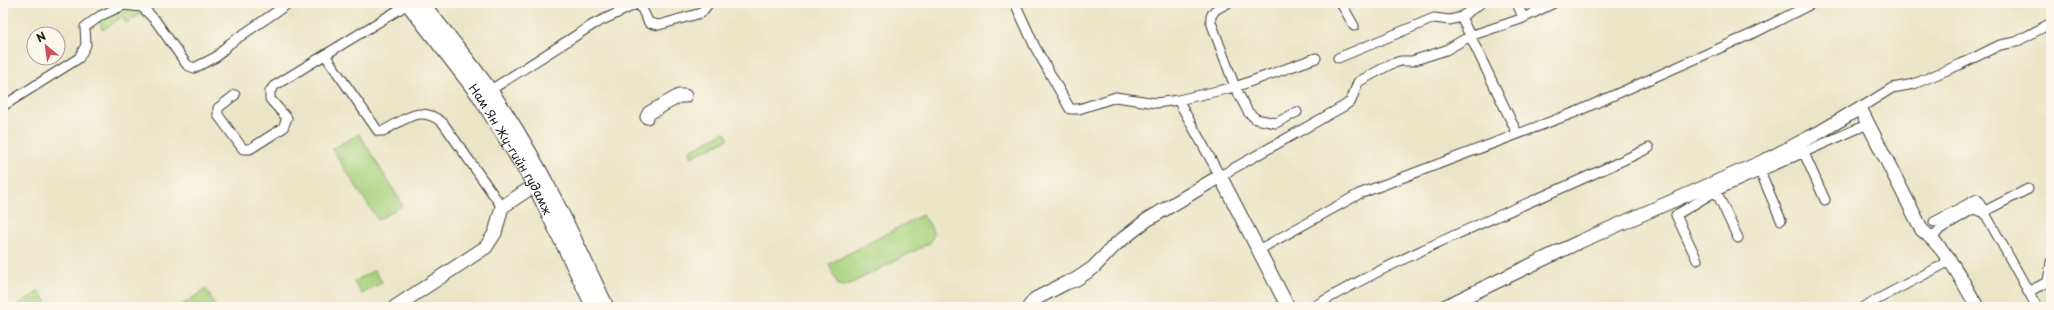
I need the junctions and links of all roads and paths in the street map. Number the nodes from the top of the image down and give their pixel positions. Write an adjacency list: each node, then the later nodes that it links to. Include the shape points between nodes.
1 (289, 3): 26 (street, via 229,44 216,57 194,68 187,65 156,20 142,7 124,5 100,16 85,27 86,46 79,58)
2 (406, 3): 18 (street); 36 (main road, Нам Ян Жү-гийн гудамж, via 480,96)
3 (421, 3): 22 (main road, Нам Ян Жү-гийн гудамж)
4 (639, 3): 5 (street, via 649,23 659,25 701,13); 22 (street, via 594,24)
5 (709, 3)
6 (1015, 3): 25 (street, via 1035,47 1070,109 1079,109 1116,97 1156,103)
7 (1228, 3): 21 (street, via 1216,10 1211,18)
8 (1341, 3): 16 (street)
9 (1481, 3): 13 (street)
10 (1517, 3): 14 (street)
11 (1554, 3): 14 (street)
12 (1813, 3): 31 (street, via 1782,20 1637,86)
13 (1461, 17): 17 (street); 20 (street, via 1450,20 1434,18)
14 (1523, 18): 17 (street)
15 (2051, 23): 27 (street, via 2016,42 2000,45 1914,84 1892,88)
16 (1354, 26)
17 (1470, 36): 31 (street); 35 (street, via 1446,50 1412,61 1391,64 1358,82 1351,101 1344,106)
18 (324, 55): 23 (street, via 270,91 270,99 287,118 283,128 250,149 243,148 218,114 218,108); 40 (street, via 378,131 415,115 429,114 438,120)
19 (1316, 58): 21 (street)
20 (1338, 58)
21 (1236, 87): 25 (street); 28 (street, via 1248,112 1256,119 1276,123)
22 (489, 90): 55 (main road, Нам Ян Жү-гийн гудамж, via 541,174)
23 (235, 95)
24 (685, 96): 29 (street, via 679,96 649,113)
25 (1178, 100): 35 (street)
26 (3, 106)
27 (1860, 108): 30 (street); 60 (street, via 1766,160 1580,242)
28 (1297, 112)
29 (647, 117)
30 (1868, 124): 33 (street); 45 (street, via 1922,230)
31 (1517, 133): 46 (street, via 1463,156 1359,194)
32 (1649, 148): 59 (street, via 1604,171 1448,237)
33 (1804, 153): 34 (street); 39 (street)
34 (1760, 171): 38 (street); 42 (street)
35 (1220, 176): 46 (street); 50 (street, via 1147,220 1115,245 1098,264)
36 (535, 185): 40 (street); 54 (main road, Нам Ян Жү-гийн гудамж)
37 (2028, 189): 41 (street)
38 (1716, 191): 44 (street); 47 (street, via 1676,215)
39 (1825, 200)
40 (502, 207): 53 (street, via 495,233 486,247)
41 (1983, 212): 43 (street, via 1977,199); 45 (street, via 1973,209 1940,229); 52 (street)
42 (1781, 220)
43 (1934, 222)
44 (1738, 238)
45 (1932, 238): 48 (street)
46 (1260, 249): 58 (street)
47 (1697, 260)
48 (1950, 261): 61 (street); 62 (street)
49 (2051, 262): 51 (street)
50 (1075, 280): 56 (street, via 1035,299); 57 (street, via 1070,288)
51 (2050, 280): 52 (street)
52 (2028, 292): 63 (street)
53 (395, 307)
54 (594, 307)
55 (606, 307)
56 (1029, 307)
57 (1038, 307)
58 (1288, 307)
59 (1313, 307)
60 (1444, 307)
61 (1863, 307)
62 (1977, 307)
63 (2037, 307)

